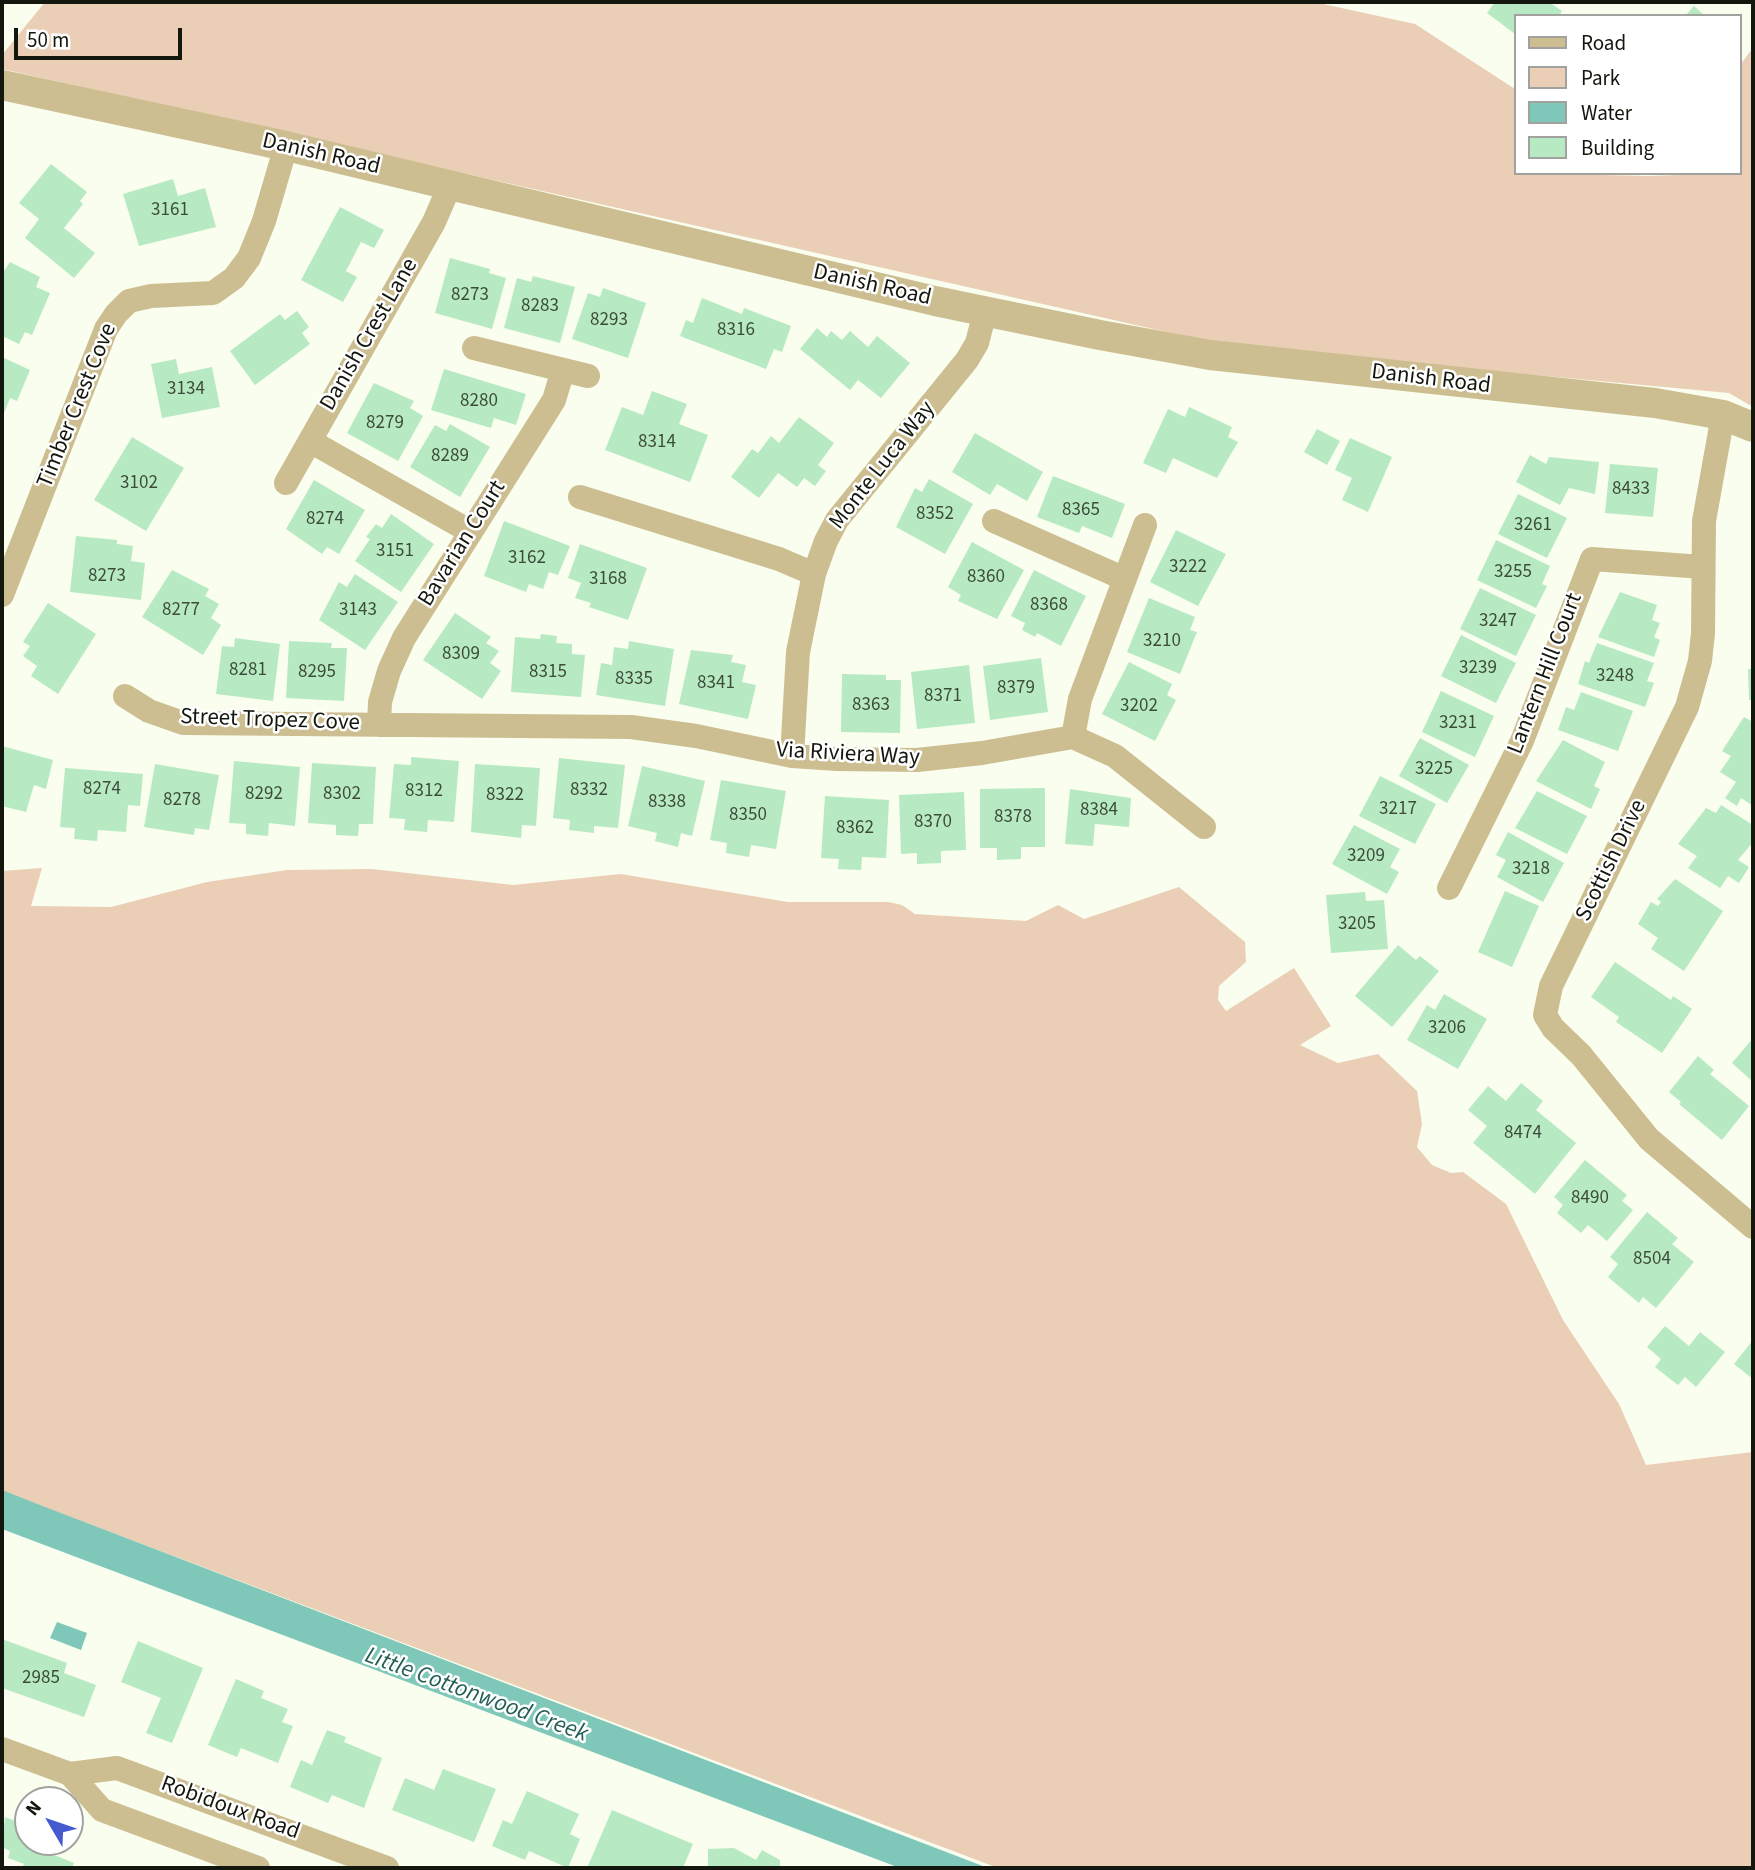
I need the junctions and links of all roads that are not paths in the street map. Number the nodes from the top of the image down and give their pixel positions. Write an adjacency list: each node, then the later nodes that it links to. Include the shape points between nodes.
1 (2, 85): 2 (street, Danish Road)
2 (286, 146): 3 (street, Danish Road); 19 (street, Timber Crest Cove, via 264,221 249,258 234,278 213,293 130,301 106,329)
3 (450, 185): 4 (street, Danish Road); 10 (street, Danish Crest Lane, via 434,222)
4 (985, 312): 8 (street, Danish Road, via 1210,355 1656,403); 17 (street, Monte Luca Way, via 967,360 837,520)
5 (474, 348): 6 (street)
6 (563, 370): 7 (street); 15 (street, Bavarian Court, via 554,400)
7 (588, 376)
8 (1723, 415): 9 (street, Danish Road); 16 (street, Scottish Drive, via 1704,522)
9 (1753, 427)
10 (310, 440): 11 (street, Danish Crest Lane); 15 (street)
11 (286, 483)
12 (580, 497): 17 (street)
13 (994, 521): 18 (street)
14 (1145, 524): 18 (street)
15 (471, 532): 21 (street, Bavarian Court, via 404,638 380,702)
16 (1703, 567): 25 (street, Lantern Hill Court, via 1592,559 1522,741); 26 (street, Scottish Drive, via 1700,661 1687,707 1551,986 1545,1015 1649,1139)
17 (814, 574): 23 (street, Monte Luca Way, via 798,652)
18 (1125, 579): 22 (street, via 1080,699)
19 (2, 595)
20 (125, 696): 21 (street, Street Tropez Cove, via 183,723)
21 (379, 725): 23 (street, Via Riviera Way, via 631,727)
22 (1073, 737): 23 (street, Via Riviera Way, via 917,760); 24 (street, via 1115,756)
23 (792, 756)
24 (1204, 827)
25 (1449, 888)
26 (1751, 1221)
27 (2, 1749): 28 (street, Robidoux Road)
28 (70, 1774): 29 (street, Robidoux Road, via 102,1810); 30 (street, Robidoux Road, via 117,1768)
29 (258, 1868)
30 (387, 1868)

